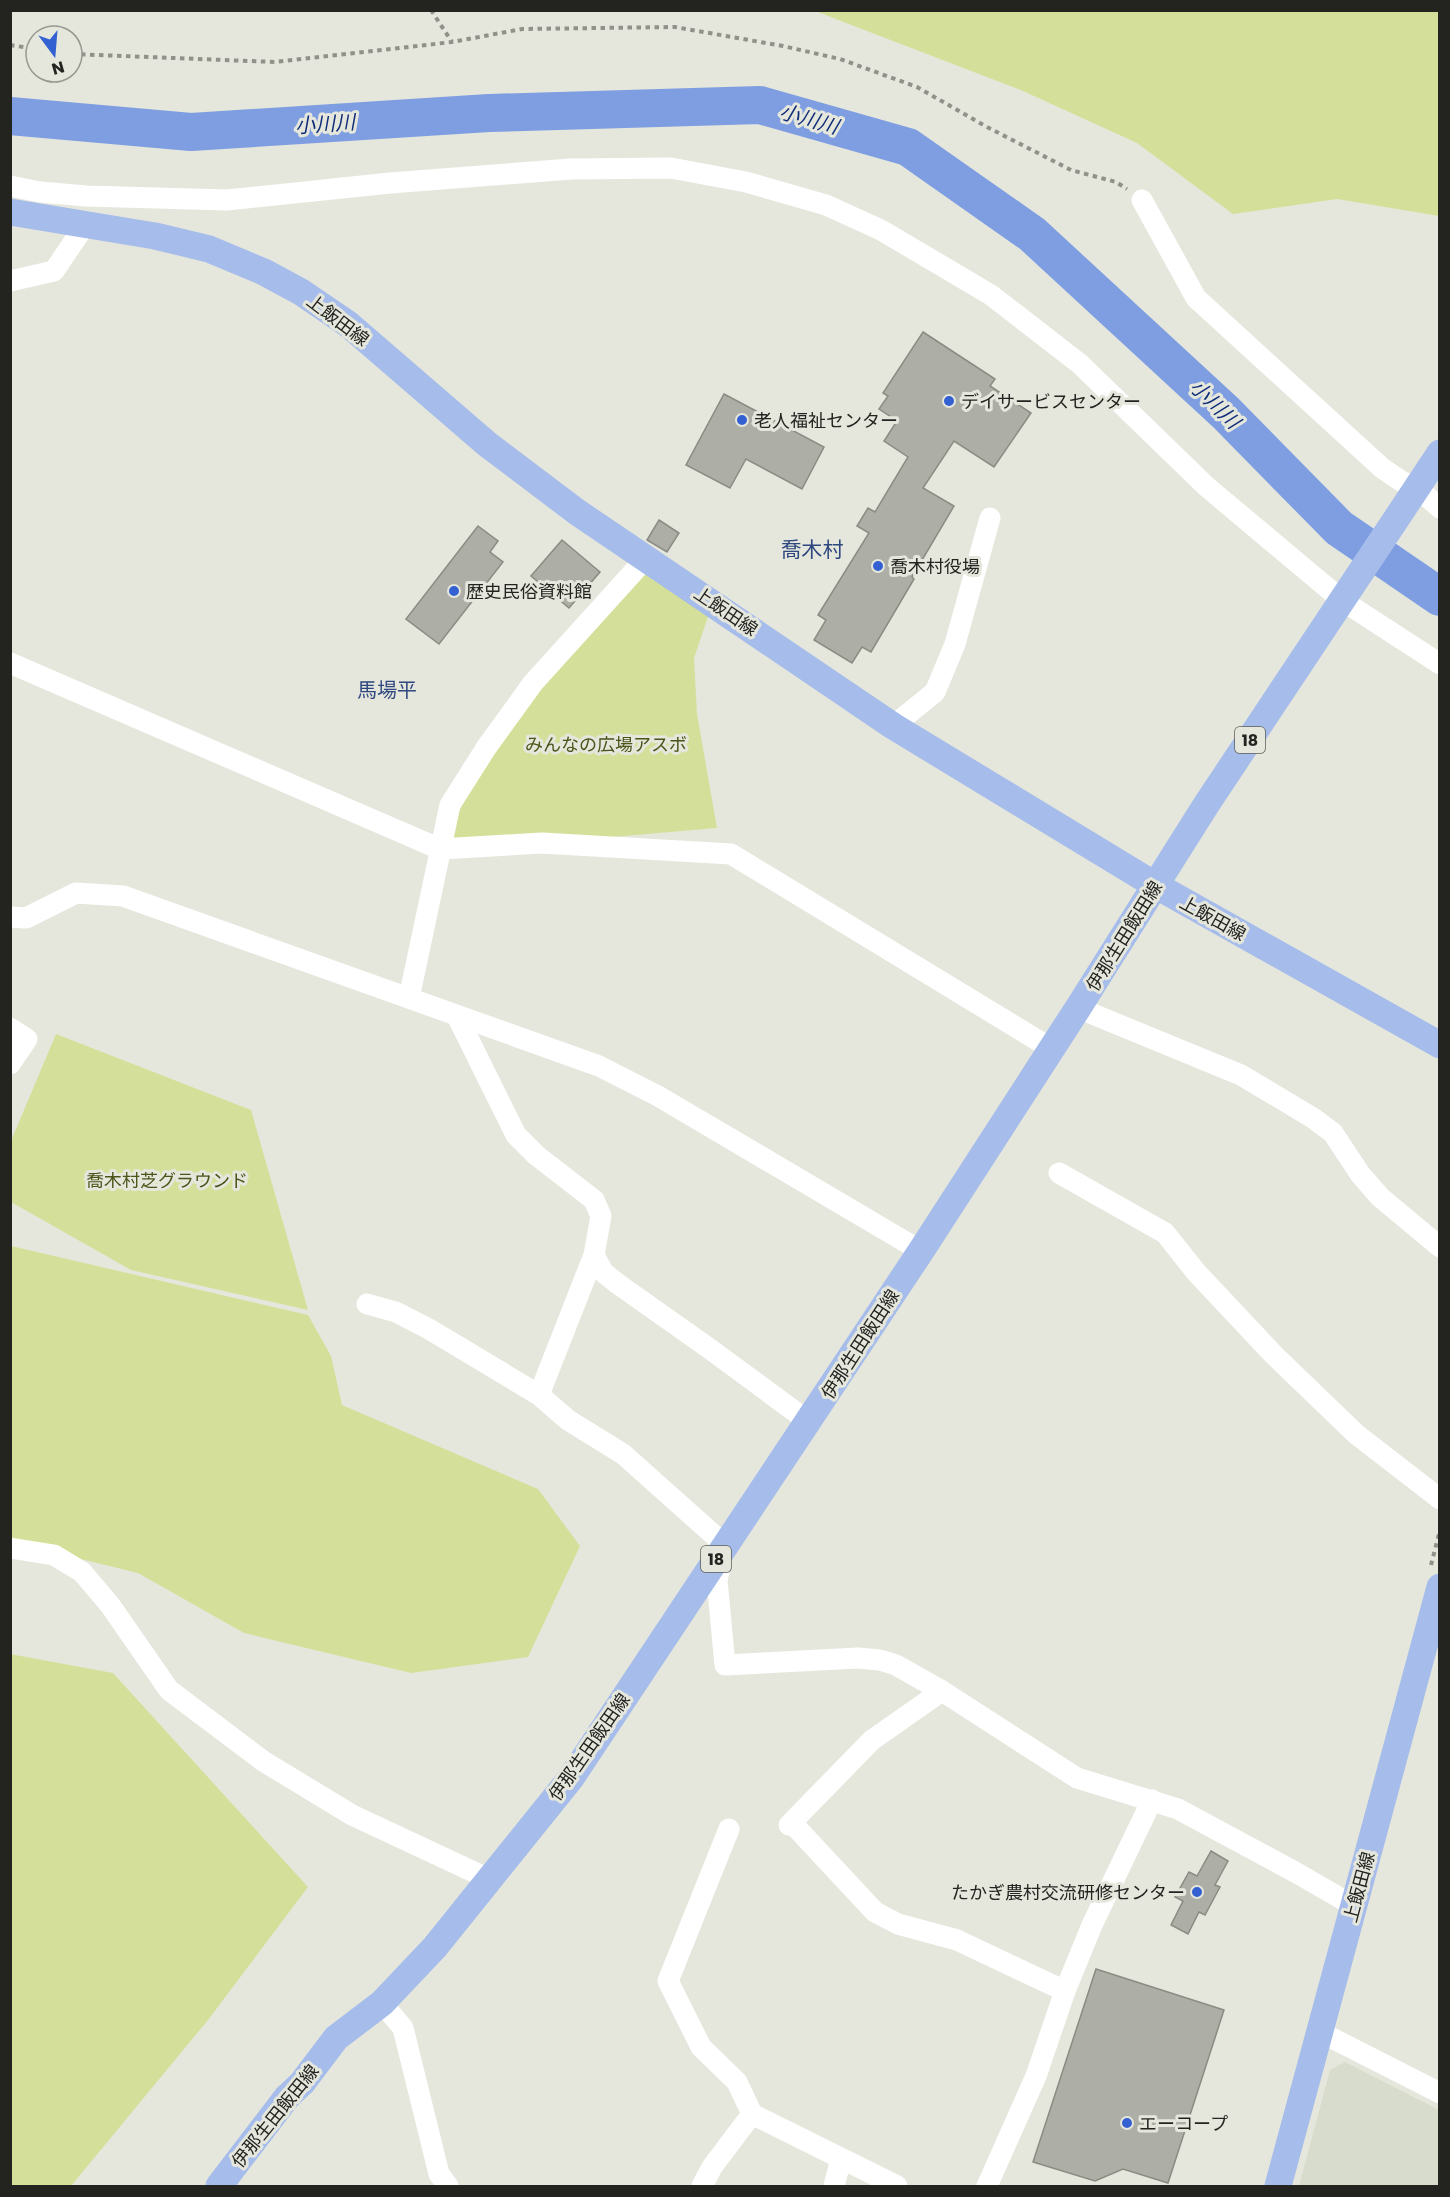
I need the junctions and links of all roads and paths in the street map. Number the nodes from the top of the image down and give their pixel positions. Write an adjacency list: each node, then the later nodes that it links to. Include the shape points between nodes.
1 (431, 10): 2 (path)
2 (452, 42): 3 (path, via 275,62); 5 (path, via 522,29 675,27 783,46 840,60 916,87 1071,170 1116,182)
3 (84, 54)
4 (10, 186): 14 (street, via 87,196 227,200 571,168 671,168 746,182 826,205 881,230 991,295 1080,364 1207,487)
5 (1142, 200): 10 (street, via 1196,298)
6 (10, 212): 7 (main road, 上飯田線)
7 (85, 225): 8 (street, via 54,271); 13 (main road, 上飯田線, via 209,249 301,292 348,324 487,444 578,512)
8 (10, 281)
9 (1440, 453): 10 (main road, 伊那生田飯田線 / 18)
10 (1409, 489): 11 (street); 14 (main road, 伊那生田飯田線 / 18)
11 (1440, 508)
12 (990, 518): 17 (street, via 955,644 935,692)
13 (647, 557): 17 (main road, 上飯田線); 18 (street, via 533,683 486,748 450,805)
14 (1345, 598): 16 (street); 19 (main road, 伊那生田飯田線 / 18)
15 (10, 663): 18 (street)
16 (1440, 664)
17 (893, 726): 19 (main road, 上飯田線)
18 (440, 849): 21 (street); 26 (street, via 542,843 731,854)
19 (1155, 885): 22 (main road, 伊那生田飯田線 / 18); 25 (main road, 上飯田線)
20 (10, 917): 21 (street, via 26,918 76,893 123,896)
21 (409, 998): 23 (street)
22 (1078, 1008): 26 (main road, 伊那生田飯田線 / 18); 29 (street, via 1241,1075 1313,1118 1333,1133 1380,1197)
23 (457, 1016): 30 (street, via 599,1066 658,1096); 31 (street, via 516,1135 594,1200 601,1216)
24 (10, 1028): 27 (street, via 27,1039)
25 (1440, 1045)
26 (1052, 1049): 30 (main road, 伊那生田飯田線 / 18)
27 (10, 1064)
28 (1059, 1173): 35 (street, via 1165,1233 1273,1354 1356,1434)
29 (1440, 1247)
30 (921, 1251): 34 (main road, 伊那生田飯田線 / 18)
31 (594, 1255): 33 (street); 34 (street, via 603,1272 618,1284)
32 (367, 1304): 33 (street, via 396,1312)
33 (539, 1395): 36 (street, via 568,1420 623,1454)
34 (809, 1422): 36 (main road, 伊那生田飯田線 / 18)
35 (1440, 1499)
36 (725, 1545): 39 (street, via 717,1580 725,1665 880,1660); 42 (main road, 伊那生田飯田線 / 18, via 571,1778)
37 (10, 1548): 42 (street, via 54,1555 82,1572 169,1690 263,1761 352,1815)
38 (1439, 1595): 43 (main road, 上飯田線)
39 (942, 1691): 40 (street, via 1077,1778); 44 (street, via 872,1740 791,1824 875,1912 898,1924 957,1940)
40 (1152, 1800): 43 (street, via 1178,1809); 44 (street)
41 (729, 1829): 48 (street, via 668,1981 701,2047 737,2082)
42 (490, 1880): 45 (main road, 伊那生田飯田線 / 18)
43 (1354, 1906): 46 (main road, 上飯田線)
44 (1065, 1991): 55 (street, via 1036,2076)
45 (382, 2003): 50 (main road, 伊那生田飯田線 / 18, via 336,2038); 51 (street, via 403,2028 439,2174)
46 (1320, 2032): 47 (street); 56 (main road, 上飯田線)
47 (1440, 2093)
48 (752, 2114): 49 (street); 52 (street, via 712,2167)
49 (841, 2159): 53 (street); 54 (street)
50 (219, 2187)
51 (448, 2187)
52 (702, 2187)
53 (834, 2187)
54 (897, 2187)
55 (987, 2187)
56 (1278, 2187)

